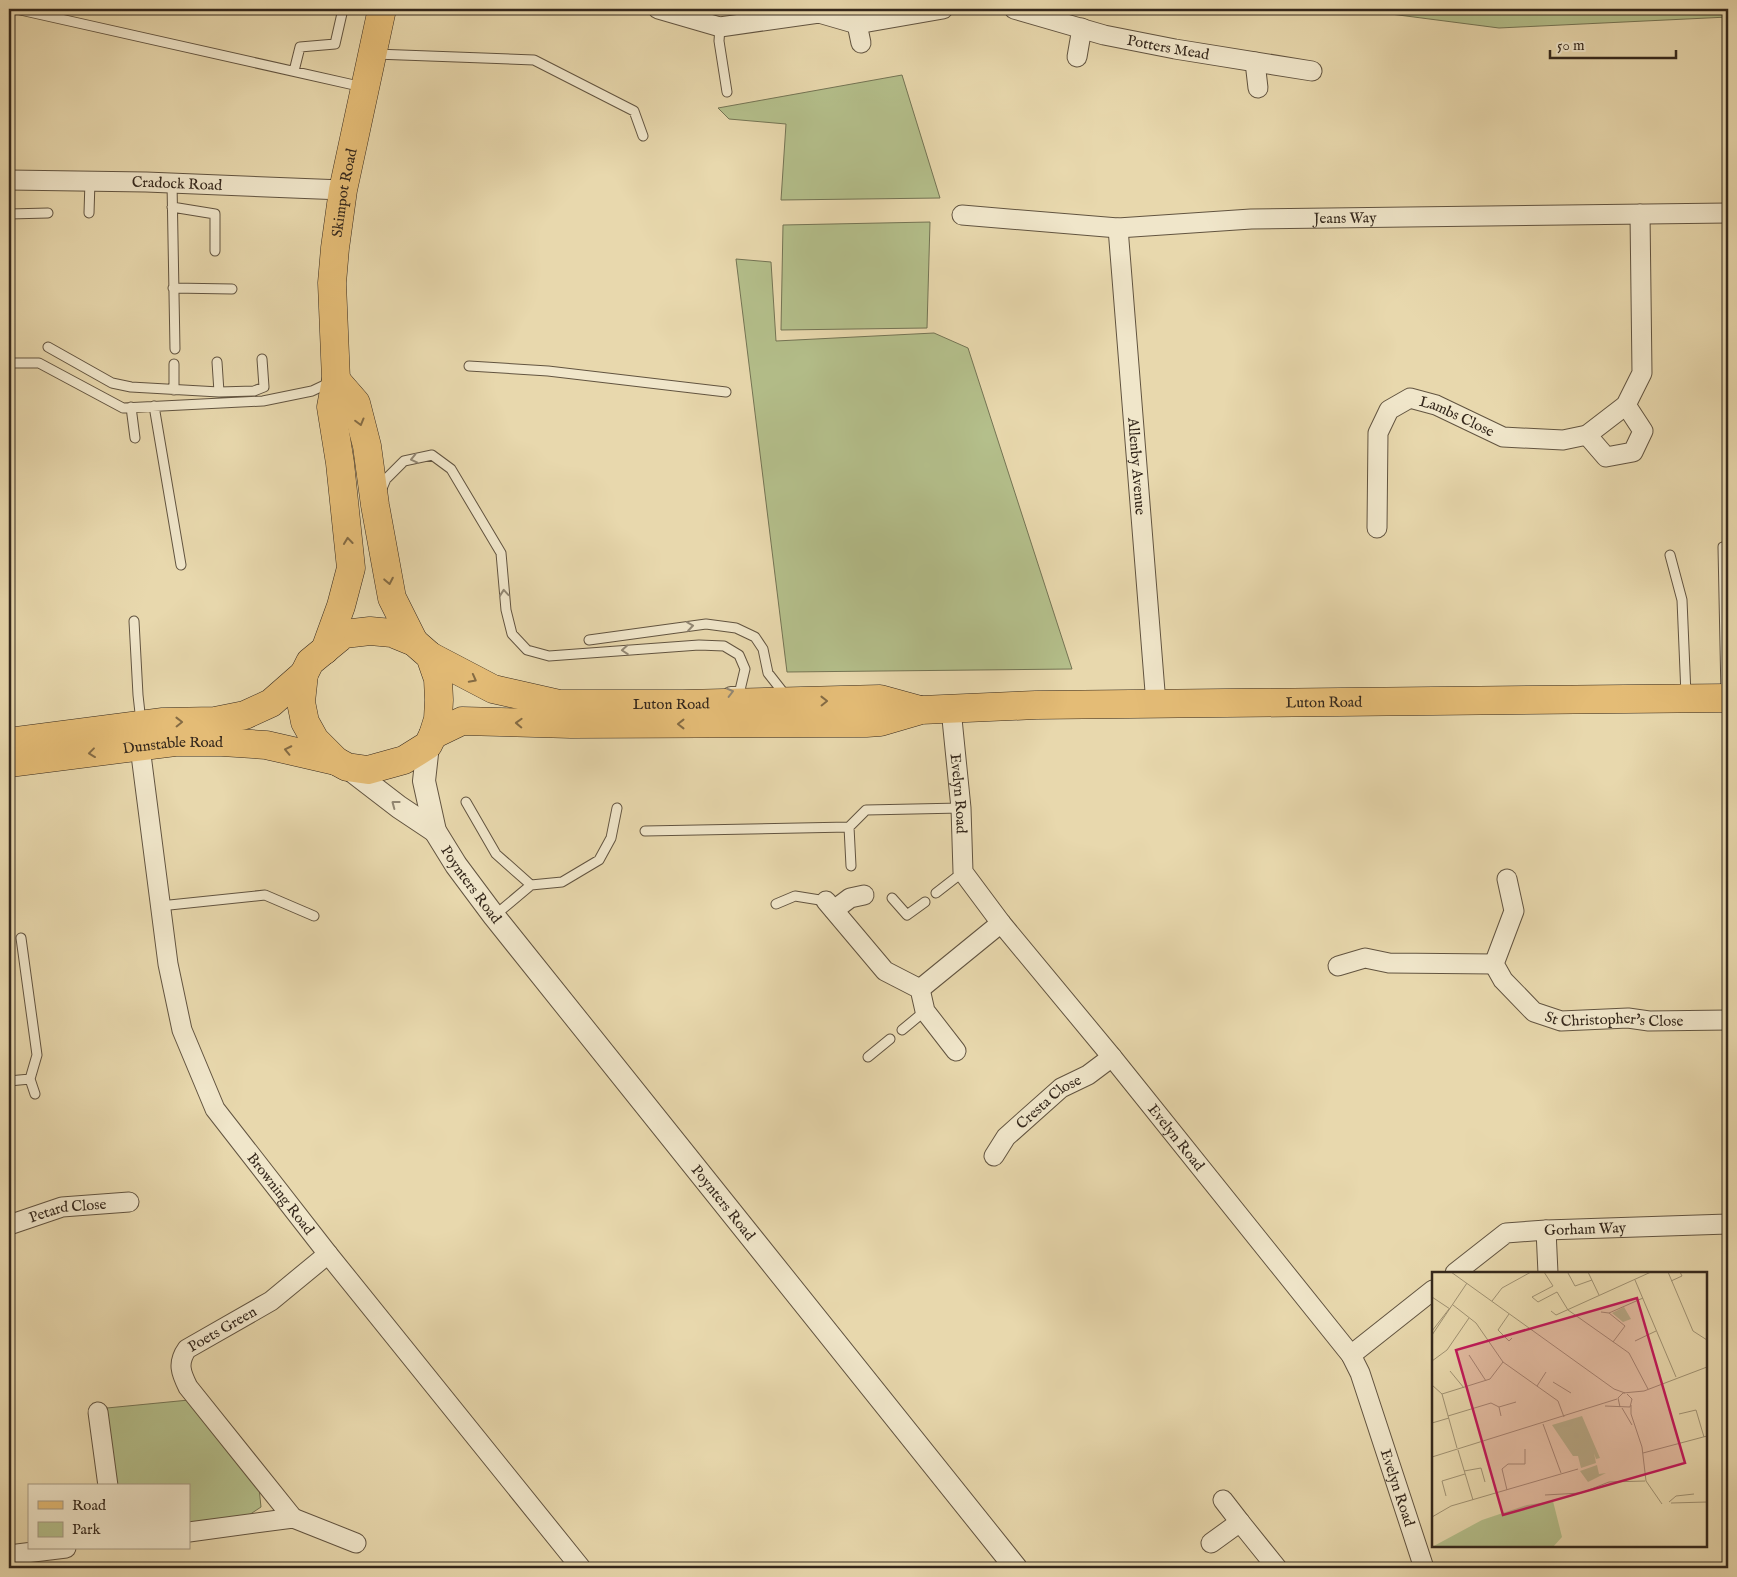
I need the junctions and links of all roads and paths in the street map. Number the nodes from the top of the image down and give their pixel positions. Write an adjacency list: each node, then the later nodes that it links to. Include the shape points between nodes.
1 (16, 9): 14 (lane)
2 (343, 9): 14 (lane, via 335,44 300,47)
3 (382, 9): 11 (main road, Skimpot Road)
4 (658, 9): 8 (street)
5 (943, 9): 7 (street)
6 (1014, 9): 9 (street, Potters Mead)
7 (857, 24): 8 (street, via 819,13); 10 (street)
8 (720, 27): 18 (lane)
9 (1082, 28): 12 (street); 13 (street, Potters Mead, via 1175,49)
10 (860, 43)
11 (372, 54): 16 (main road, Skimpot Road); 19 (lane, via 534,60 634,112)
12 (1077, 57)
13 (1255, 62): 15 (street, Potters Mead); 17 (street)
14 (294, 71): 16 (lane)
15 (1312, 71)
16 (365, 87): 23 (main road, Skimpot Road)
17 (1258, 88)
18 (727, 92)
19 (643, 136)
20 (9, 180): 21 (street, Cradock Road)
21 (90, 181): 22 (street, Cradock Road); 26 (lane)
22 (172, 183): 23 (street, Cradock Road); 24 (lane)
23 (343, 190): 42 (main road, Skimpot Road, via 332,283)
24 (172, 207): 32 (lane, via 216,214); 33 (lane)
25 (1728, 212): 29 (street, Jeans Way)
26 (89, 213)
27 (9, 214): 28 (lane)
28 (48, 214)
29 (1640, 214): 31 (street, Jeans Way, via 1251,219); 46 (street, Lambs Close, via 1642,373)
30 (962, 215): 31 (street, Jeans Way)
31 (1118, 228): 65 (street, Allenby Avenue)
32 (215, 251)
33 (173, 288): 34 (lane); 36 (lane)
34 (232, 289)
35 (48, 347): 43 (lane, via 112,383)
36 (175, 349)
37 (262, 359): 44 (lane, via 264,387 254,391)
38 (216, 362): 44 (lane)
39 (9, 364): 48 (lane, via 38,363 122,408)
40 (174, 364): 43 (lane)
41 (469, 366): 45 (lane, via 548,371)
42 (336, 380): 47 (lane, via 312,391 263,401); 51 (main road, one-way to 51, via 356,404 367,446); 59 (main road, Skimpot Road, one-way to 42, via 342,606 351,568 331,407)
43 (174, 390): 44 (lane)
44 (219, 392)
45 (726, 392)
46 (1626, 405): 49 (street, Lambs Close); 49 (street, via 1643,431 1633,452 1606,457)
47 (154, 406): 48 (lane); 55 (lane)
48 (131, 407): 50 (lane)
49 (1587, 434): 52 (street, Lambs Close, via 1563,440 1503,437 1436,405 1410,398 1388,410 1378,433)
50 (135, 438)
51 (375, 506): 58 (main road, one-way to 58, via 392,598); 64 (lane, one-way to 51, via 740,690 745,669 739,655 724,646 699,645 549,656 527,650 512,634 500,553 451,469 432,455 404,461 386,479)
52 (1377, 528)
53 (1728, 546): 62 (lane, via 1723,547)
54 (1670, 555): 61 (lane, via 1682,600)
55 (181, 565)
56 (134, 621): 68 (lane)
57 (589, 640): 63 (lane, one-way to 63, via 706,624 736,628 755,637 764,649 768,672)
58 (422, 649): 59 (main road, via 392,633 370,631 344,634); 64 (main road, Luton Road, one-way to 64, via 493,689 558,704); 69 (main road, via 438,679 438,719)
59 (325, 650): 60 (main road, via 310,662)
60 (304, 674): 68 (main road, Dunstable Road, one-way to 60, via 163,722 215,721 245,715 271,703); 72 (main road, via 301,702 305,722 315,740)
61 (1686, 698): 62 (main road, Luton Road); 65 (main road, Luton Road)
62 (1727, 698)
63 (791, 701): 64 (main road, Luton Road); 67 (main road, Luton Road, one-way to 67, via 880,699)
64 (683, 704)
65 (1156, 704): 66 (main road, Luton Road)
66 (951, 709): 67 (main road, Luton Road); 75 (street, Evelyn Road)
67 (921, 710): 69 (main road, Luton Road, one-way to 69, via 880,722 571,724 462,721)
68 (141, 736): 70 (main road, Dunstable Road); 71 (main road, Dunstable Road, one-way to 71); 72 (main road, Dunstable Road, one-way to 68, via 266,745 175,742); 88 (street, Browning Road)
69 (431, 740): 72 (main road, via 404,760 385,766 368,770); 77 (street, Poynters Road, via 424,781)
70 (9, 742)
71 (9, 763)
72 (341, 764): 77 (street, Poynters Road, one-way to 72)
73 (466, 802): 82 (lane, via 496,854)
74 (617, 808): 82 (lane, via 611,838 599,860 562,882)
75 (961, 808): 76 (lane, via 866,810); 80 (street, Evelyn Road)
76 (849, 827): 78 (lane); 79 (lane)
77 (435, 831): 91 (street, Poynters Road)
78 (645, 831)
79 (851, 866)
80 (963, 872): 83 (lane); 92 (street, Evelyn Road)
81 (1507, 879): 94 (street, via 1514,911)
82 (531, 885): 91 (lane)
83 (936, 893)
84 (864, 895): 89 (street)
85 (892, 898): 86 (lane, via 907,916)
86 (925, 902)
87 (776, 904): 89 (lane, via 795,896)
88 (160, 906): 90 (lane, via 265,895); 112 (street, Browning Road, via 182,1030 215,1109)
89 (830, 906): 96 (street, via 885,971)
90 (314, 916)
91 (494, 916): 128 (street, Poynters Road)
92 (1001, 923): 96 (street); 103 (street, Evelyn Road)
93 (22, 938): 104 (lane, via 37,1055)
94 (1494, 964): 95 (street, via 1389,963 1365,958); 98 (street, St Christopher's Close, via 1503,980 1534,1012 1561,1021 1628,1018 1650,1021)
95 (1338, 966)
96 (920, 989): 97 (street)
97 (925, 1012): 99 (lane); 101 (street)
98 (1728, 1020)
99 (902, 1030)
100 (890, 1039): 102 (lane)
101 (956, 1051)
102 (868, 1057)
103 (1112, 1057): 107 (street, Cresta Close, via 1088,1075 1061,1088 1006,1137); 116 (street, Evelyn Road)
104 (30, 1079): 105 (lane); 106 (lane)
105 (9, 1082)
106 (35, 1094)
107 (994, 1156)
108 (129, 1202): 110 (street, Petard Close, via 62,1206)
109 (1728, 1224): 111 (street, Gorham Way)
110 (9, 1225)
111 (1546, 1230): 113 (street, Gorham Way, via 1506,1233); 114 (street)
112 (328, 1254): 120 (street, Poets Green, via 271,1301 187,1349 181,1361 181,1373 188,1387); 127 (street, Browning Road)
113 (1456, 1272)
114 (1548, 1272)
115 (1432, 1291): 116 (street)
116 (1351, 1355): 130 (street, Evelyn Road, via 1360,1373)
117 (98, 1412): 118 (street)
118 (108, 1484)
119 (1223, 1500): 121 (street)
120 (293, 1518): 122 (street, Poets Green); 123 (street, Poets Green)
121 (1240, 1522): 124 (street); 129 (street)
122 (190, 1532)
123 (356, 1543)
124 (1211, 1543)
125 (50, 1550): 126 (street)
126 (9, 1555)
127 (581, 1568)
128 (1016, 1568)
129 (1277, 1568)
130 (1424, 1568)

